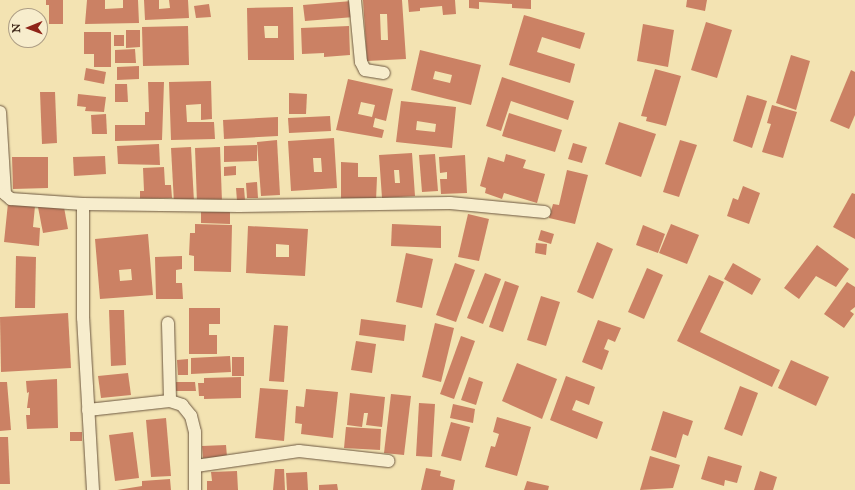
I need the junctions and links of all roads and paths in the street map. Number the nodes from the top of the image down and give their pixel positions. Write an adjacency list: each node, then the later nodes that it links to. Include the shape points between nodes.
1 (356, 0): 2 (street, via 361,62 365,70)
2 (384, 73)
3 (0, 112): 4 (street, via 5,194 11,199)
4 (83, 204): 5 (street, via 239,206 450,203); 8 (street)
5 (545, 212)
6 (168, 323): 7 (street)
7 (170, 401): 8 (street); 10 (street, via 182,405 191,416)
8 (88, 410): 11 (street)
9 (388, 461): 10 (street, via 299,452)
10 (196, 466): 12 (street)
11 (93, 490)
12 (195, 490)

